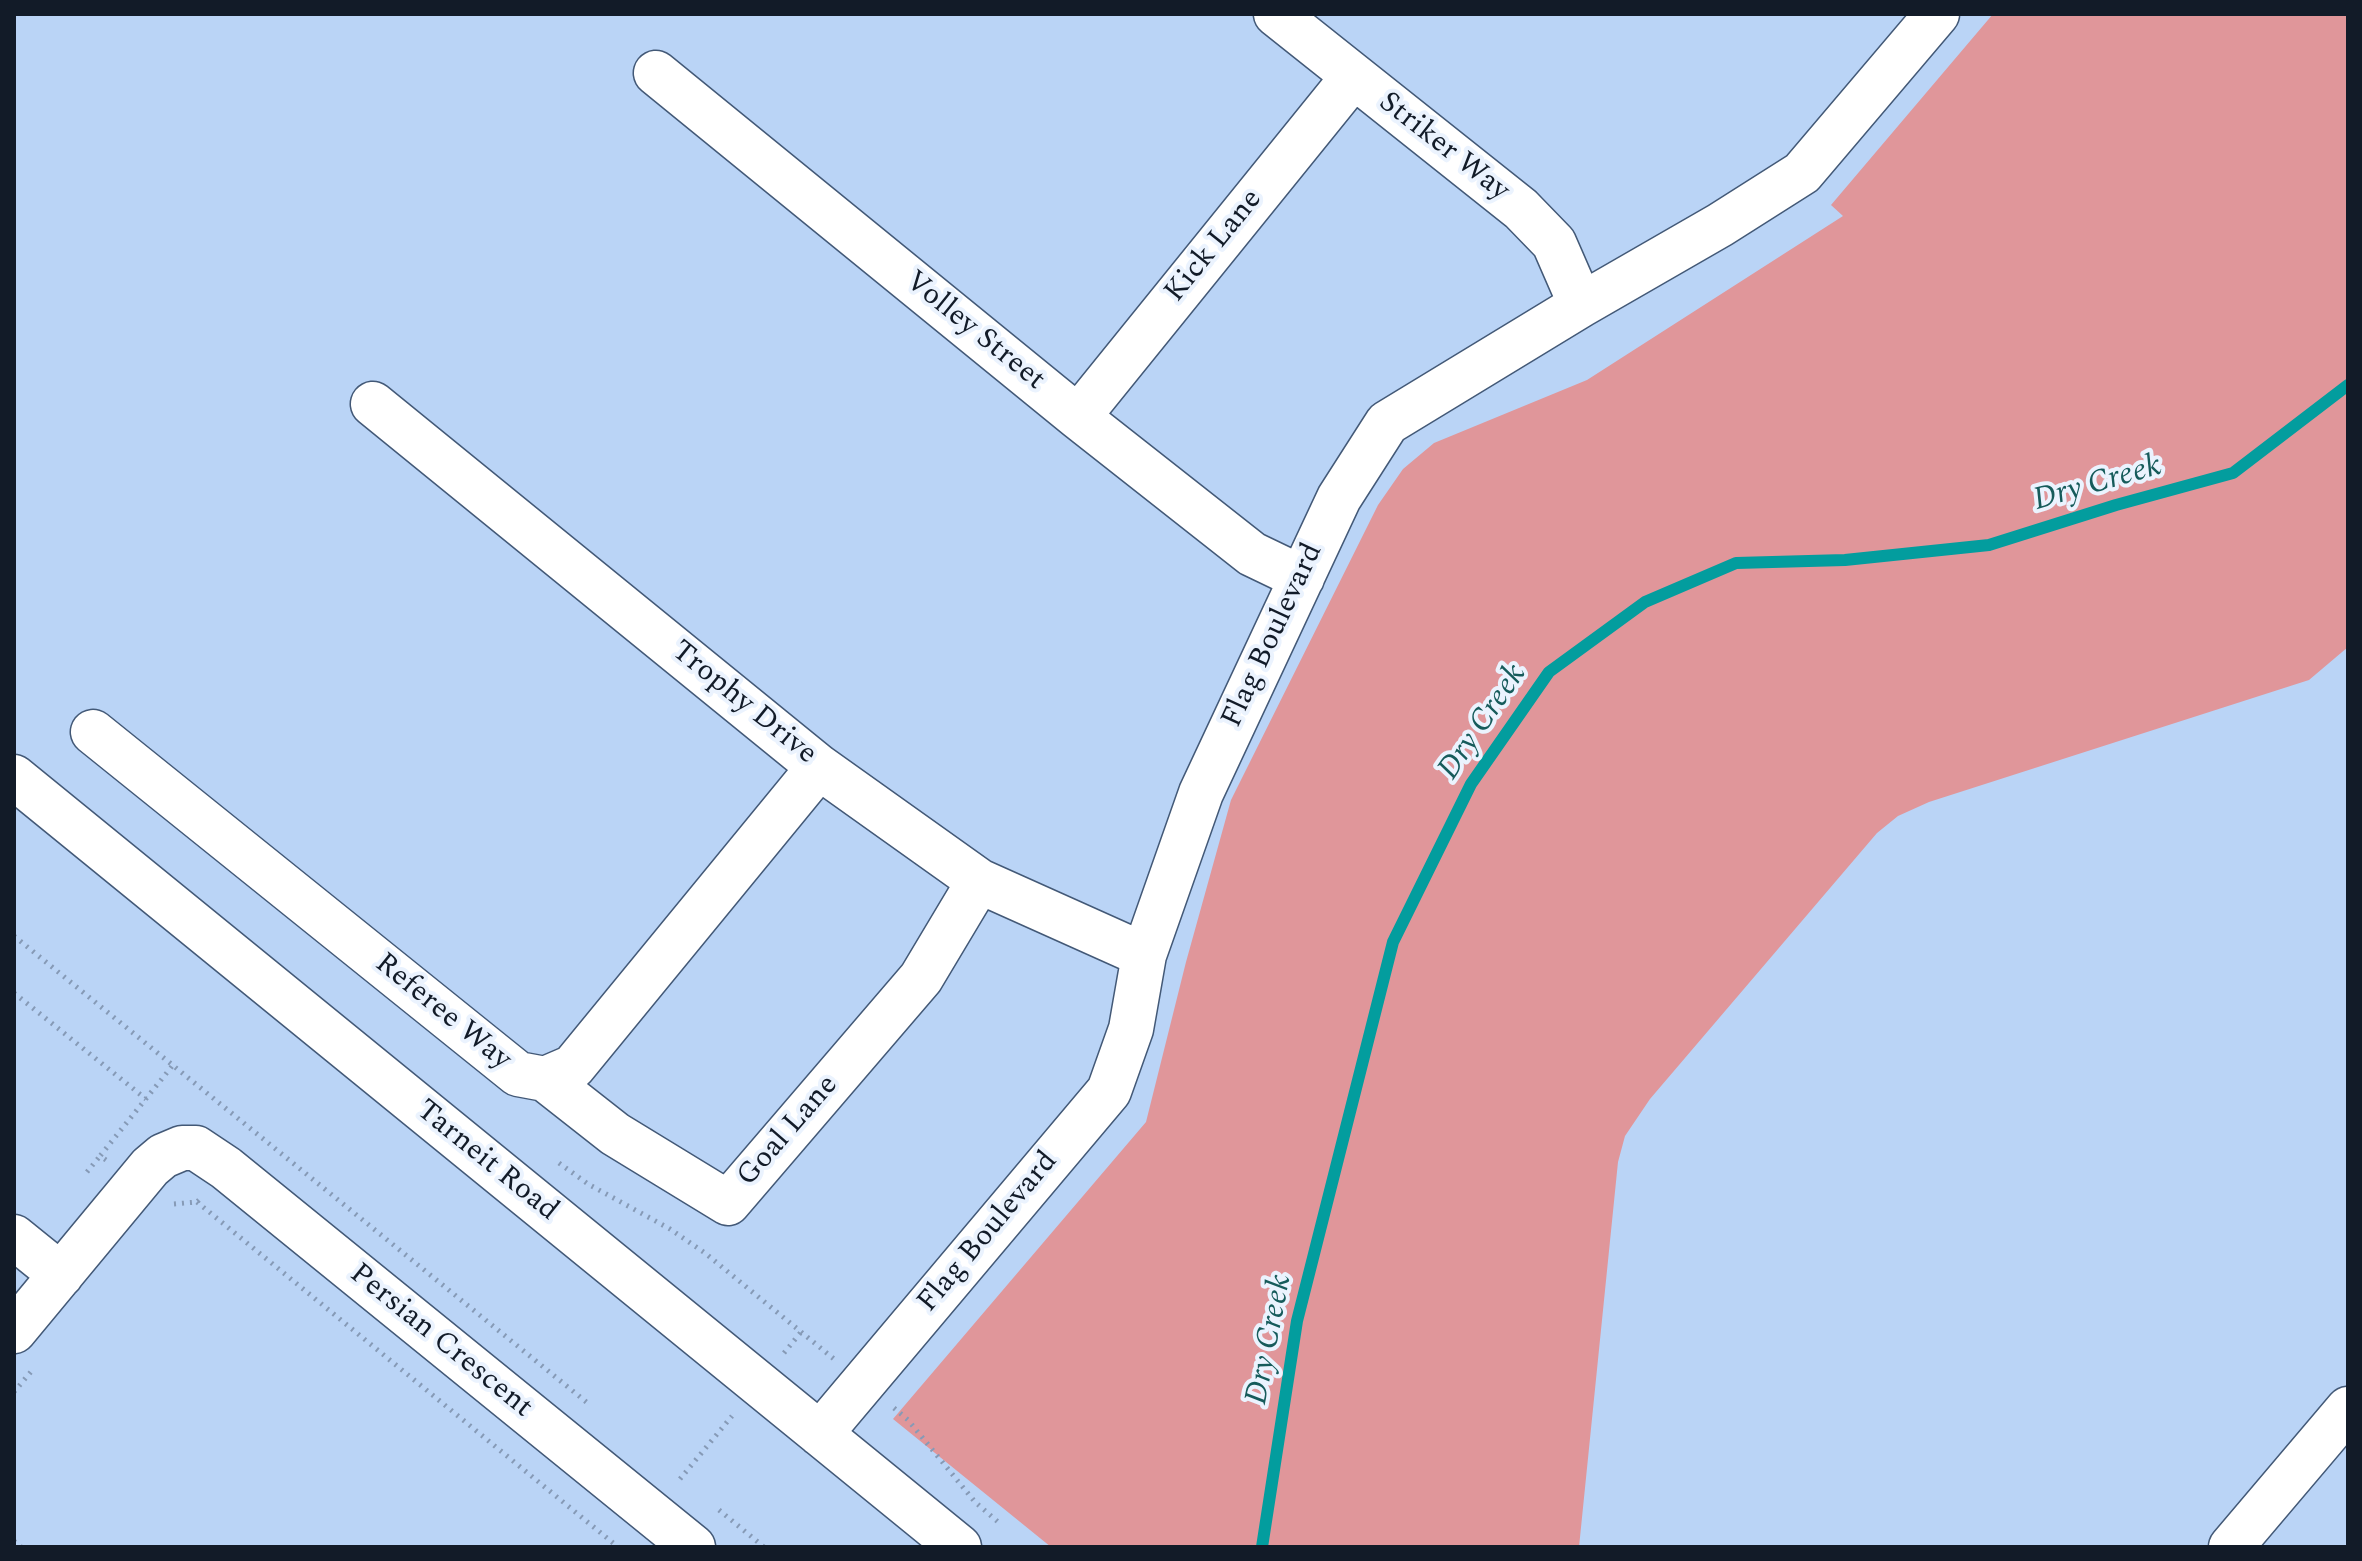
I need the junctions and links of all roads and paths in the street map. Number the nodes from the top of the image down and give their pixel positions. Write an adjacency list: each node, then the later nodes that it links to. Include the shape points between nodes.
1 (1276, 14): 4 (street, Striker Way)
2 (1917, 21): 5 (street, Flag Boulevard, via 1802,173)
3 (656, 73): 7 (street, Volley Street)
4 (1353, 77): 5 (street, Striker Way, via 1521,209 1554,243); 7 (street, Kick Lane)
5 (1581, 305): 8 (street, Flag Boulevard, via 1387,423 1339,498)
6 (373, 404): 10 (street, Trophy Drive)
7 (1078, 417): 8 (street, Volley Street, via 1252,554)
8 (1302, 578): 14 (street, Flag Boulevard, via 1201,793)
9 (93, 732): 16 (street, Referee Way, via 518,1074)
10 (819, 767): 12 (street, Trophy Drive); 16 (street, Referee Way, via 573,1067)
11 (14, 777): 26 (street, Tarneit Road)
12 (979, 881): 14 (street, Trophy Drive); 16 (street, Goal Lane, via 921,978 728,1203 615,1134)
13 (14, 936): 24 (path)
14 (1144, 955): 23 (street, Flag Boulevard, via 1131,1029 1109,1091)
15 (14, 993): 17 (path)
16 (545, 1079)
17 (146, 1099)
18 (555, 1161): 23 (path, via 705,1253)
19 (197, 1202): 33 (path)
20 (14, 1237): 21 (street)
21 (61, 1275): 22 (street); 34 (street, Persian Crescent, via 150,1167 182,1148 196,1148)
22 (14, 1331)
23 (863, 1383): 26 (street, Flag Boulevard); 30 (path, via 908,1420 975,1502)
24 (593, 1408)
25 (2348, 1409): 37 (street)
26 (820, 1434): 36 (street, Tarneit Road)
27 (680, 1479): 28 (path)
28 (692, 1488)
29 (716, 1508): 35 (path)
30 (998, 1522)
31 (14, 1541): 32 (path)
32 (21, 1547)
33 (618, 1547)
34 (693, 1547)
35 (764, 1547)
36 (959, 1547)
37 (2231, 1547)

